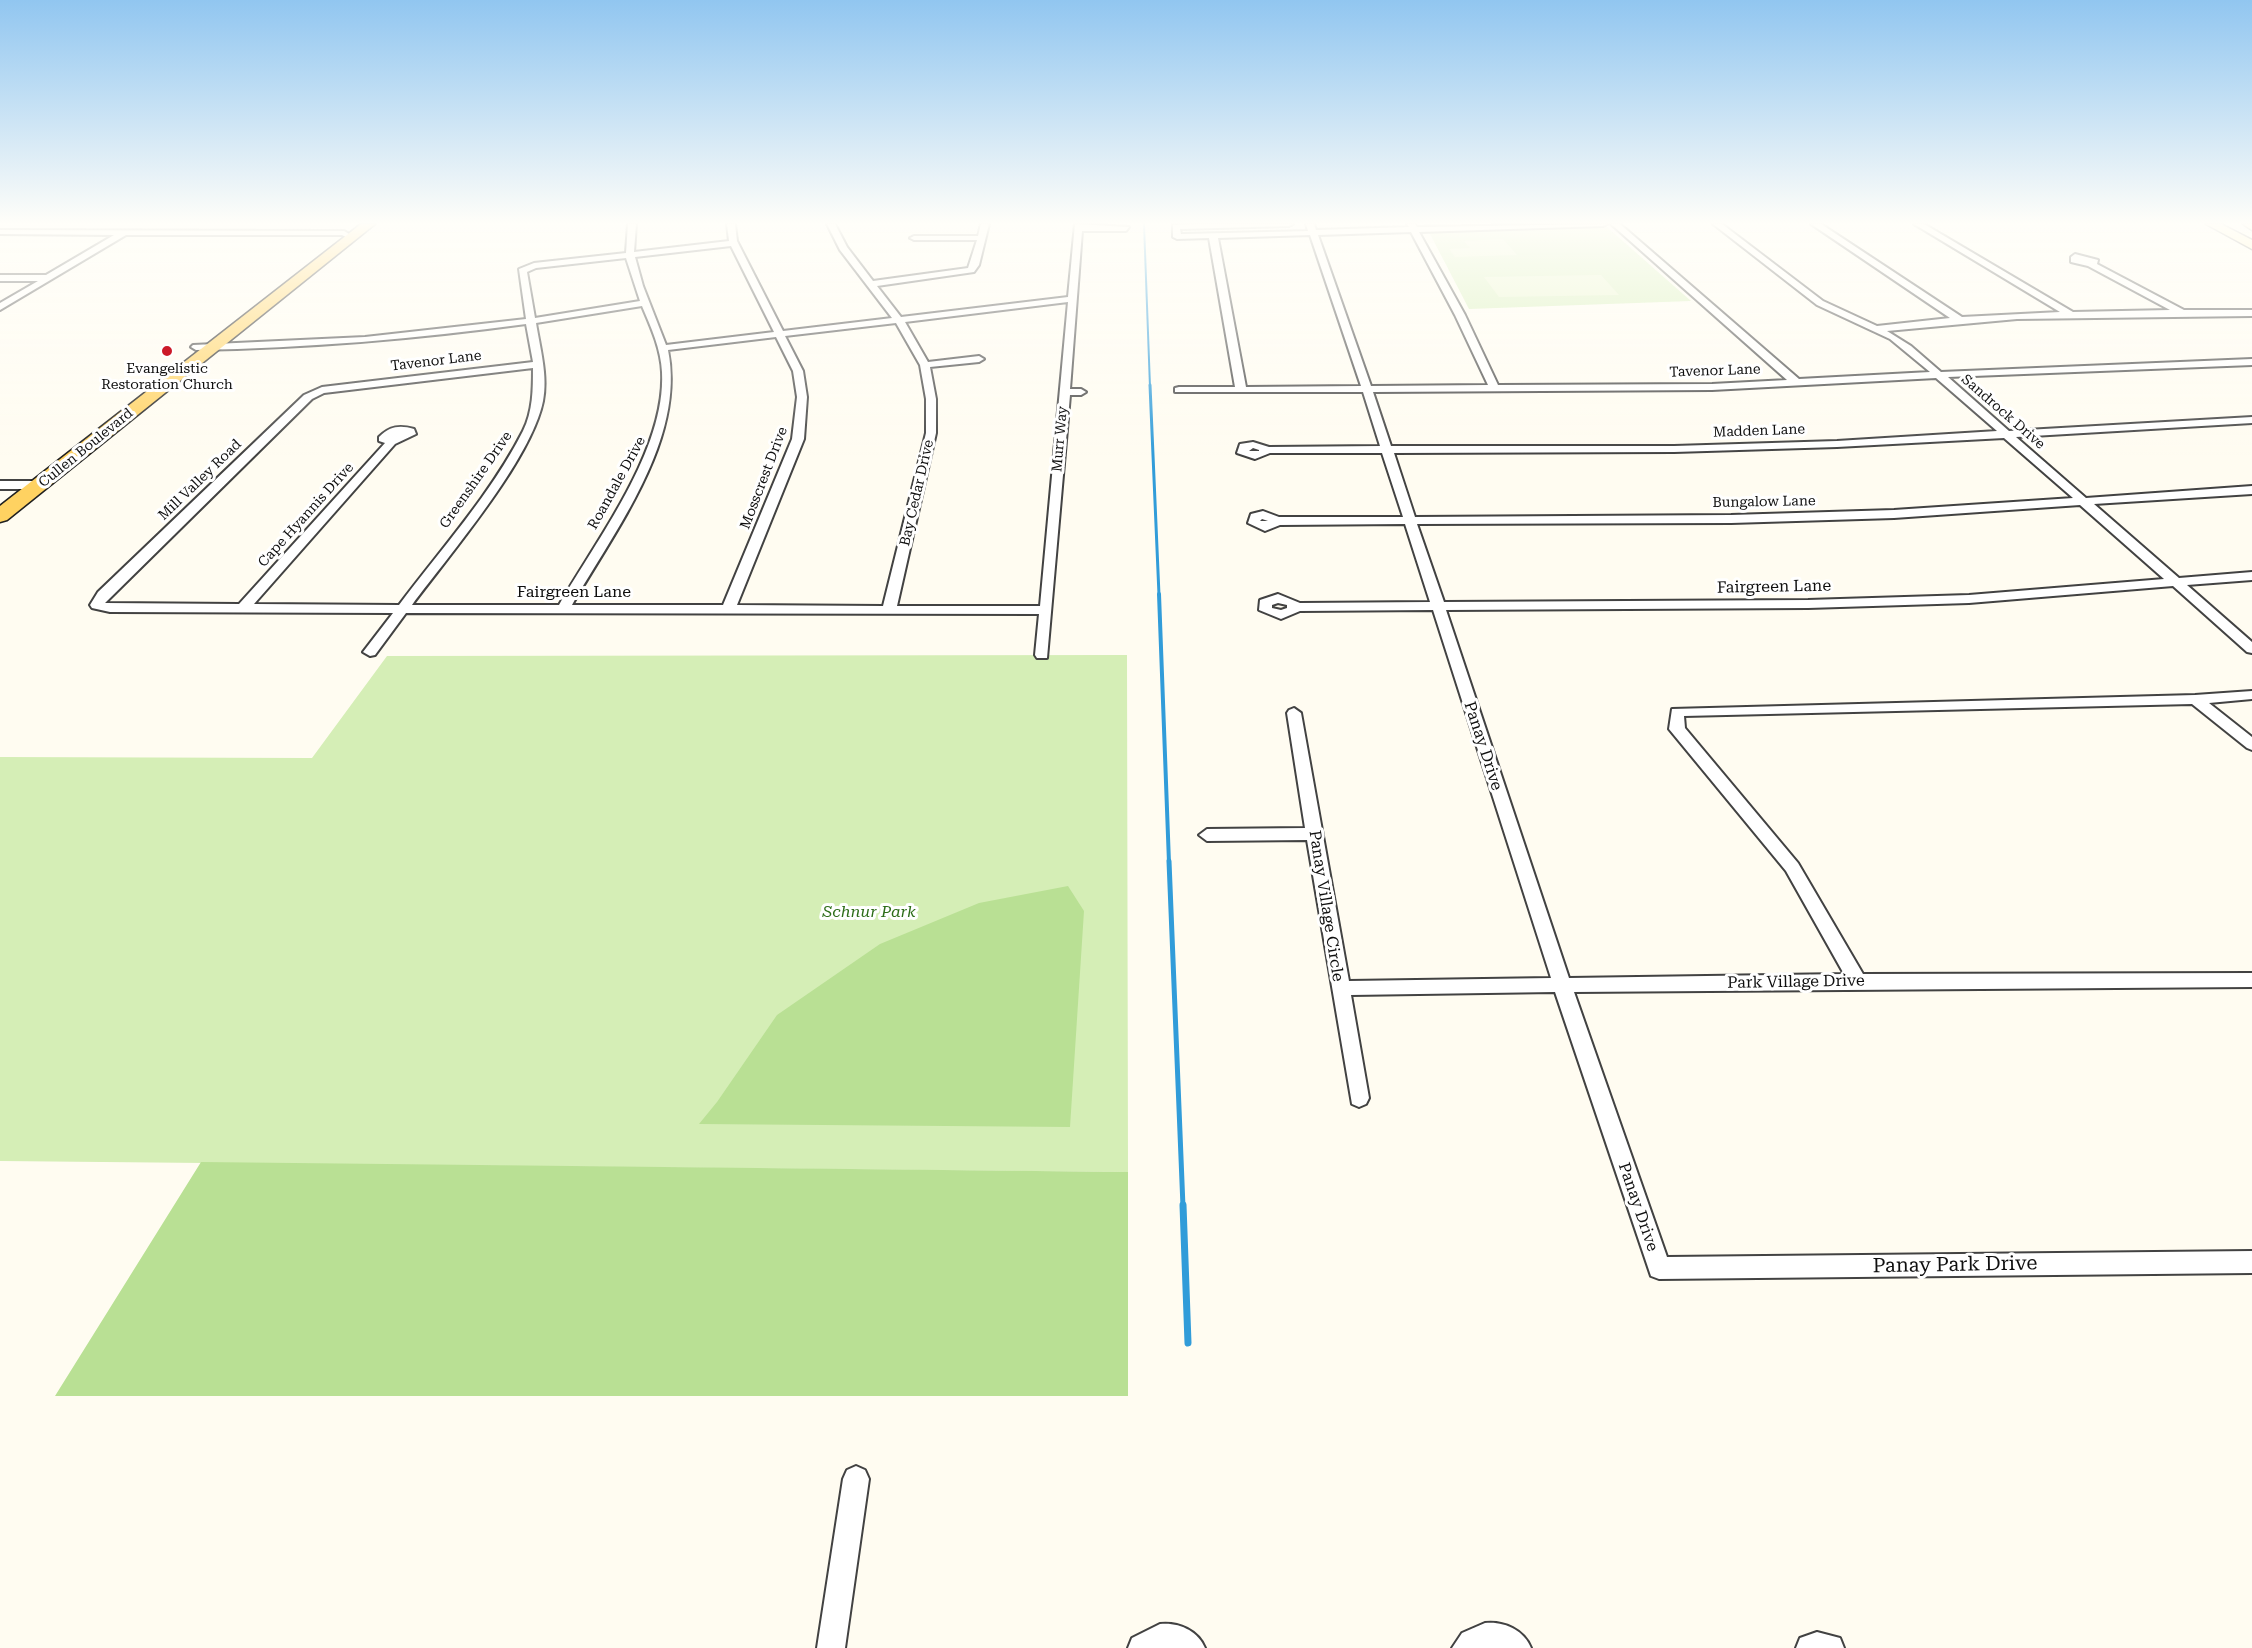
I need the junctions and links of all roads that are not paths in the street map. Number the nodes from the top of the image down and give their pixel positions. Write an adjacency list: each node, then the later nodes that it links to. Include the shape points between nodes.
1 (264, 301): 24 (main road, Cullen Boulevard)
2 (527, 301): 20 (street, Greenshire Drive)
3 (764, 301): 23 (street, Mosscrest Drive)
4 (885, 301): 19 (street, Bay Cedar Drive)
5 (1056, 301): 19 (street)
6 (1072, 301): 37 (street, Murr Way)
7 (1225, 301): 34 (street)
8 (1337, 301): 35 (street, Panay Drive)
9 (1452, 301): 36 (street)
10 (1703, 301): 31 (street)
11 (1817, 301): 22 (street, Sandrock Drive)
12 (1931, 301): 21 (street)
13 (2048, 301): 18 (street)
14 (2160, 301): 16 (street)
15 (645, 303): 20 (street); 25 (street, Roandale Drive)
16 (2183, 313): 17 (street); 18 (street)
17 (2252, 313)
18 (2073, 316): 21 (street)
19 (899, 320): 23 (street); 29 (street, Bay Cedar Drive)
20 (531, 321): 24 (street, via 315,345); 28 (street, Greenshire Drive)
21 (1961, 321): 22 (street)
22 (1876, 329): 30 (street, Sandrock Drive, via 1908,348)
23 (782, 335): 25 (street); 62 (street, Mosscrest Drive, via 798,371 802,398 798,439)
24 (204, 347): 39 (main road, Cullen Boulevard)
25 (663, 348): 61 (street, Roandale Drive, via 668,385 657,442)
26 (979, 359): 29 (street)
27 (2252, 362): 30 (street, Tavenor Lane)
28 (538, 364): 32 (street, Tavenor Lane); 60 (street, Greenshire Drive, via 538,399 529,430 492,489)
29 (926, 365): 63 (street, Bay Cedar Drive, via 932,433)
30 (1937, 375): 31 (street, Tavenor Lane); 41 (street, Sandrock Drive)
31 (1797, 383): 36 (street, Tavenor Lane)
32 (338, 388): 56 (street, Mill Valley Road, via 322,390 308,398 103,595 97,605)
33 (1179, 390): 34 (street, Tavenor Lane)
34 (1241, 390): 35 (street, Tavenor Lane)
35 (1368, 390): 36 (street, Tavenor Lane); 44 (street, Panay Drive)
36 (1496, 390)
37 (1064, 392): 38 (street); 64 (street, Murr Way)
38 (1081, 392)
39 (130, 406): 46 (main road, Cullen Boulevard); 47 (main road, Cullen Boulevard)
40 (2252, 420): 41 (street, Madden Lane)
41 (2007, 433): 44 (street, Madden Lane, via 1837,444); 50 (street, Sandrock Drive)
42 (392, 441): 59 (street, Cape Hyannis Drive)
43 (1266, 450): 44 (street, Madden Lane)
44 (1388, 450): 53 (street, Panay Drive)
45 (0, 485): 46 (street)
46 (19, 485): 47 (street); 49 (main road, Cullen Boulevard)
47 (40, 485): 51 (main road, Cullen Boulevard)
48 (2252, 490): 50 (street, Bungalow Lane)
49 (0, 500)
50 (2082, 502): 53 (street, Bungalow Lane, via 1731,519); 55 (street, Sandrock Drive)
51 (0, 516)
52 (1276, 521): 53 (street, Bungalow Lane)
53 (1411, 521): 57 (street, Panay Drive)
54 (2252, 576): 55 (street, Fairgreen Lane)
55 (2176, 582): 57 (street, Fairgreen Lane, via 1957,599); 65 (street, Sandrock Drive)
56 (102, 606): 59 (street, Fairgreen Lane)
57 (1437, 606): 58 (street, Fairgreen Lane); 76 (street, Panay Drive)
58 (1295, 607)
59 (243, 608): 60 (street, Fairgreen Lane)
60 (401, 609): 61 (street, Fairgreen Lane); 66 (street, Greenshire Drive)
61 (563, 609): 62 (street, Fairgreen Lane)
62 (728, 610): 63 (street, Fairgreen Lane)
63 (889, 610): 64 (street, Fairgreen Lane)
64 (1046, 610): 67 (street, Murr Way)
65 (2250, 645)
66 (370, 652)
67 (1042, 655)
68 (2252, 695): 69 (street)
69 (2195, 699): 71 (street); 75 (street, via 1677,712 1677,729 1792,867)
70 (1294, 713): 72 (street, Panay Village Circle)
71 (2252, 745)
72 (1315, 834): 73 (street); 77 (street, Panay Village Circle)
73 (1207, 835)
74 (2252, 980): 75 (street, Park Village Drive)
75 (1858, 981): 76 (street, Park Village Drive)
76 (1563, 987): 77 (street, Park Village Drive); 80 (street, Panay Drive)
77 (1340, 988): 78 (street, Panay Village Circle)
78 (1359, 1098)
79 (2252, 1262): 80 (street, Panay Park Drive)
80 (1659, 1268)
81 (856, 1479): 82 (street)
82 (831, 1648)
83 (1142, 1648): 84 (street, via 1167,1636 1180,1639)
84 (1191, 1648)
85 (1466, 1648): 86 (street, via 1474,1639 1486,1635 1500,1637)
86 (1517, 1648)
87 (1810, 1648): 88 (street)
88 (1830, 1648)

